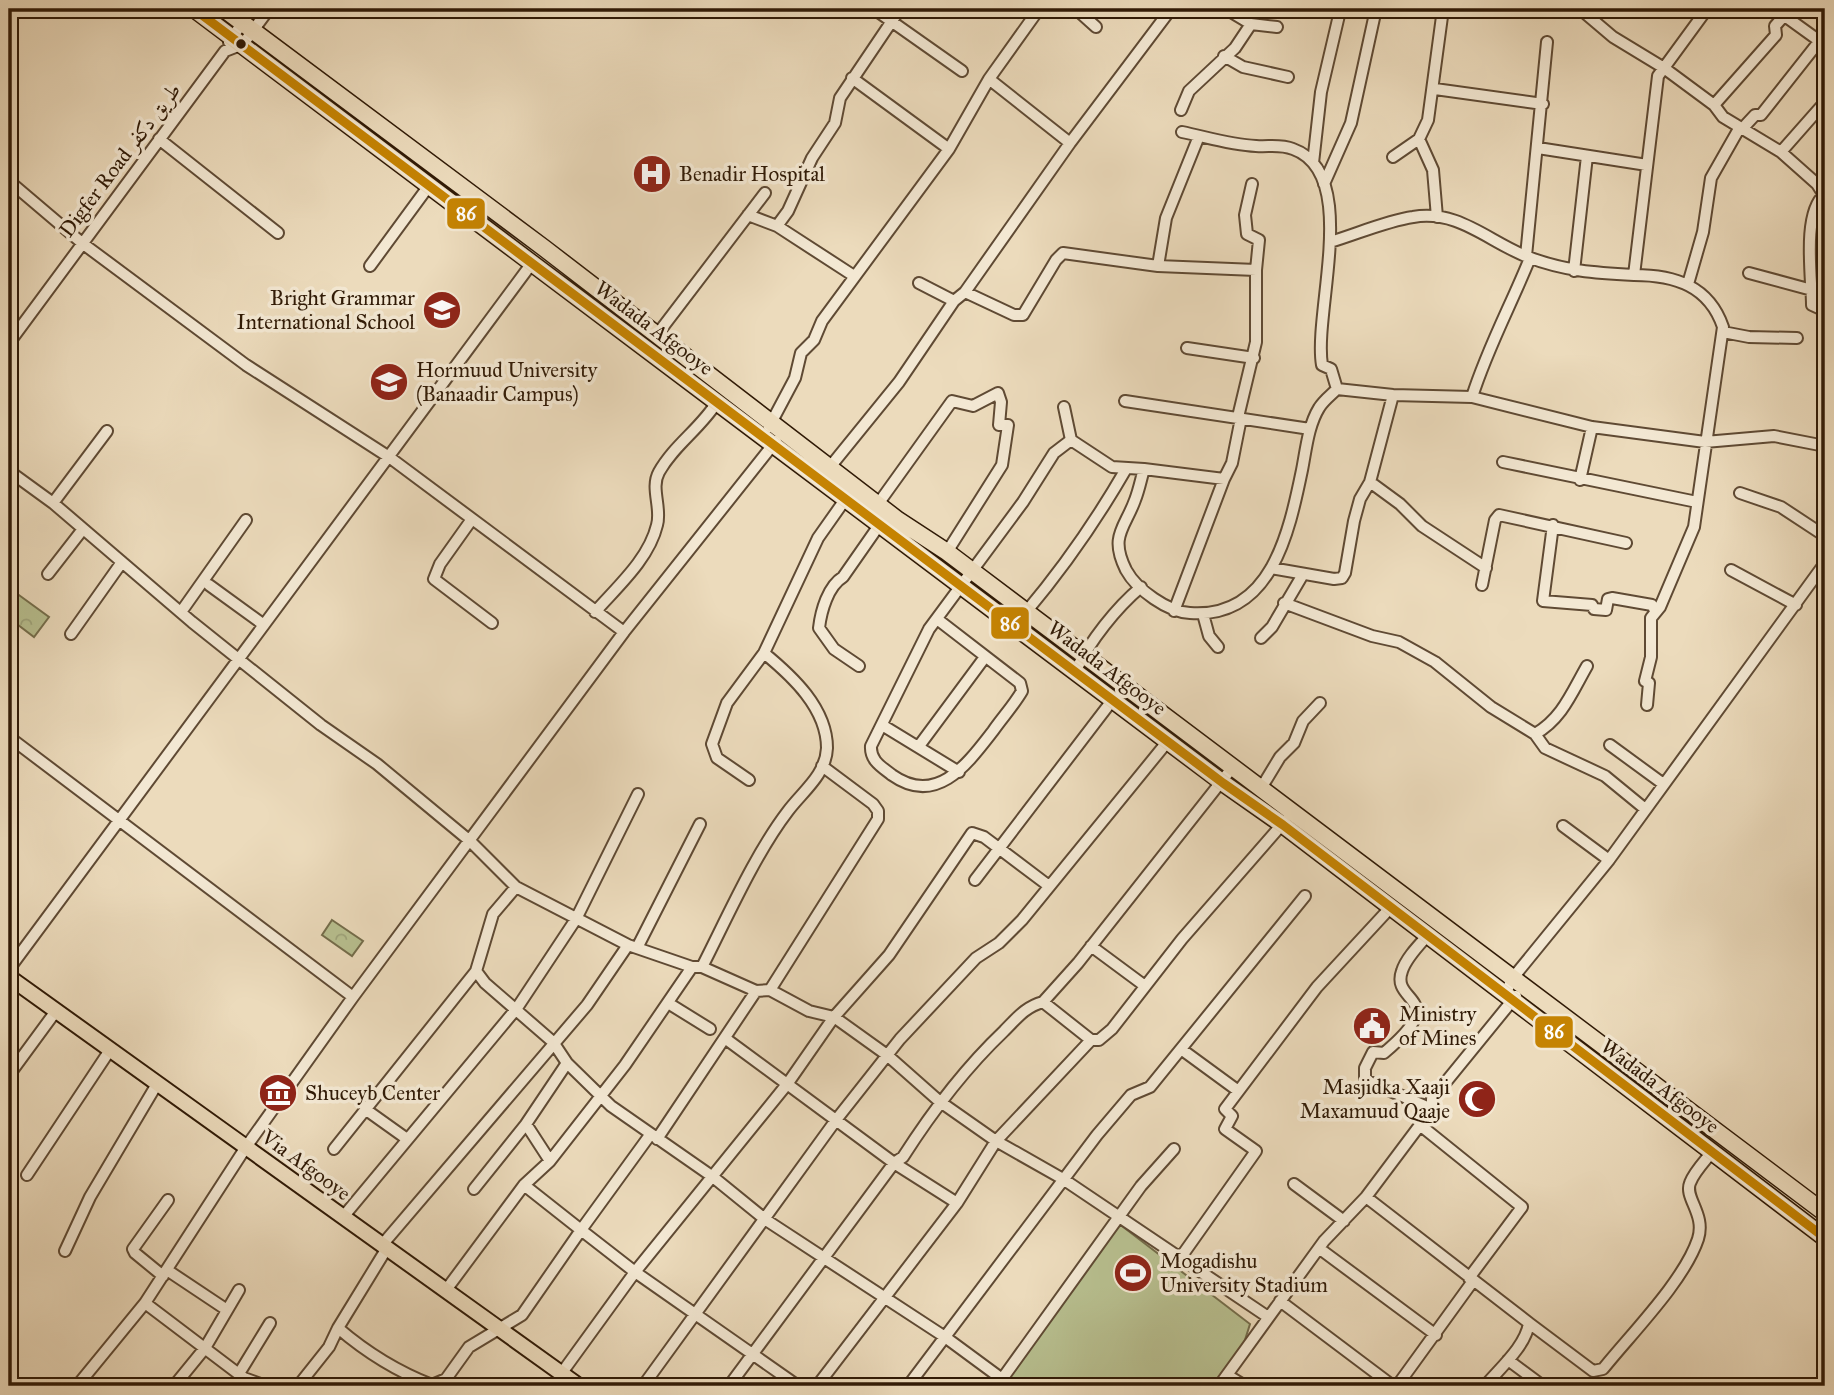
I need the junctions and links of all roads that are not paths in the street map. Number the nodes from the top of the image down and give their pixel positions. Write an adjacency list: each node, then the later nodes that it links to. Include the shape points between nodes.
1 (194, 9): 25 (highway, Wadada Afgooye)
2 (223, 9): 20 (highway, Wadada Afgooye)
3 (252, 9): 20 (street, Digfer Road طريق دكفر)
4 (269, 9): 20 (street, Digfer Road طريق دكفر)
5 (874, 9): 18 (street)
6 (900, 9): 18 (street)
7 (1039, 9): 31 (street)
8 (1076, 9): 21 (street)
9 (1171, 9): 44 (street)
10 (1226, 9): 19 (street)
11 (1376, 9): 54 (street, via 1351,123)
12 (1443, 9): 32 (street)
13 (1580, 9): 27 (street, via 1613,37)
14 (1707, 9): 27 (street)
15 (1774, 9): 17 (street)
16 (1340, 10): 50 (street, via 1321,92)
17 (1787, 12): 23 (street); 35 (street, via 1775,26 1776,34 1767,48)
18 (890, 21): 28 (street); 30 (street)
19 (1251, 24): 22 (street); 26 (street)
20 (247, 27): 25 (street, Digfer Road طريق دكفر); 37 (highway, Wadada Afgooye)
21 (1096, 27)
22 (1278, 27)
23 (1823, 40): 38 (street, via 1761,115)
24 (1547, 42): 34 (street)
25 (233, 44): 39 (highway, Wadada Afgooye); 42 (street, Digfer Road طريق دكفر)
26 (1224, 56): 29 (street, via 1243,67); 36 (street, via 1188,91)
27 (1664, 68): 35 (street); 51 (street, via 1655,86)
28 (962, 71)
29 (1288, 77)
30 (852, 78): 46 (street); 59 (street, via 839,98 835,123)
31 (989, 79): 44 (street); 46 (street)
32 (1435, 89): 34 (street); 43 (street)
33 (1825, 102): 47 (street)
34 (1543, 104): 45 (street)
35 (1714, 105): 38 (street)
36 (1181, 110)
37 (365, 115): 39 (main road); 79 (highway, Wadada Afgooye)
38 (1741, 128): 47 (street); 73 (street, via 1711,178 1703,232)
39 (355, 129): 55 (highway, Wadada Afgooye)
40 (1182, 132): 41 (street)
41 (1199, 136): 50 (street, via 1283,146); 66 (street, via 1166,218)
42 (159, 139): 60 (street); 62 (street, Digfer Road طريق دكفر)
43 (1419, 139): 49 (street); 58 (street, via 1433,170)
44 (1070, 143): 75 (street)
45 (1538, 148): 48 (street); 63 (street)
46 (949, 149): 70 (street)
47 (1781, 152): 74 (street, via 1824,195 1813,220 1808,269)
48 (1587, 156): 51 (street); 68 (street)
49 (1393, 157)
50 (1313, 163): 54 (street)
51 (1647, 165): 71 (street)
52 (9, 181): 62 (street)
53 (1252, 184): 67 (street, via 1245,221 1247,234 1259,240)
54 (1324, 184): 61 (street)
55 (428, 187): 64 (highway, Wadada Afgooye); 65 (street)
56 (765, 193): 57 (street)
57 (748, 215): 59 (street); 79 (street)
58 (1437, 217): 61 (street, via 1412,216); 63 (street, via 1469,225)
59 (777, 226): 70 (street)
60 (278, 233)
61 (1330, 242): 84 (street, via 1319,347 1322,365 1331,369)
62 (82, 243): 81 (street, Digfer Road طريق دكفر); 98 (street, via 246,365)
63 (1528, 257): 68 (street); 86 (street)
64 (532, 263): 88 (highway, Wadada Afgooye); 98 (street)
65 (370, 266)
66 (1158, 266): 67 (street); 75 (street, via 1063,253 1019,316)
67 (1256, 270): 83 (street)
68 (1574, 271): 71 (street)
69 (1749, 274): 74 (street)
70 (854, 275): 94 (street, via 801,353)
71 (1634, 275): 73 (street, via 1663,275)
72 (919, 284): 76 (street)
73 (1688, 284): 78 (street, via 1709,298)
74 (1812, 290): 77 (street, via 1812,305)
75 (965, 292): 76 (street)
76 (954, 301): 100 (street, via 899,382)
77 (1825, 311)
78 (1723, 332): 80 (street); 96 (street)
79 (656, 336): 94 (highway, Wadada Afgooye)
80 (1797, 338)
81 (9, 343)
82 (1187, 348): 83 (street)
83 (1254, 358): 90 (street)
84 (1337, 388): 85 (street); 92 (street, via 1319,408)
85 (1393, 395): 86 (street); 106 (street)
86 (1472, 397): 91 (street)
87 (1125, 401): 90 (street)
88 (717, 402): 94 (highway, Wadada Afgooye); 136 (street, via 660,471 656,482 658,519 649,544)
89 (1064, 407): 95 (street)
90 (1240, 417): 92 (street); 104 (street, via 1232,463)
91 (1592, 427): 96 (street); 105 (street)
92 (1310, 429): 122 (street, via 1299,483)
93 (107, 431): 110 (street)
94 (773, 434): 100 (highway, Wadada Afgooye); 107 (highway, Wadada Afgooye); 143 (street)
95 (1070, 440): 101 (street, via 1112,467); 124 (street, via 1054,453)
96 (1705, 442): 97 (street, via 1774,436); 109 (street)
97 (1825, 446)
98 (389, 457): 112 (street); 142 (street)
99 (1503, 462): 105 (street)
100 (830, 467): 107 (highway, Wadada Afgooye)
101 (1126, 469): 102 (street); 137 (street, via 1068,563)
102 (1144, 469): 104 (street); 131 (street, via 1135,501 1119,528 1126,569)
103 (9, 471): 110 (street)
104 (1224, 479): 134 (street)
105 (1580, 480): 109 (street)
106 (1370, 482): 123 (street, via 1422,526); 127 (street, via 1360,499 1342,578)
107 (851, 491): 111 (highway, Wadada Afgooye); 114 (highway, Wadada Afgooye); 147 (street, via 818,538)
108 (1740, 493): 117 (street, via 1781,507)
109 (1697, 502): 138 (street, via 1694,527)
110 (53, 503): 116 (street)
111 (878, 504): 119 (highway, Wadada Afgooye); 119 (street, via 952,401 973,406 998,393 999,425 1008,425 1002,466)
112 (472, 519): 136 (street); 141 (street, via 439,564 434,579)
113 (246, 520): 135 (street)
114 (880, 524): 129 (highway, Wadada Afgooye); 151 (street, via 836,581 820,617 819,628 834,649)
115 (1553, 525): 118 (street); 123 (street, via 1500,514); 138 (street, via 1543,601 1606,610 1612,598 1652,605)
116 (83, 529): 120 (street); 126 (street)
117 (1825, 536)
118 (1626, 543)
119 (947, 552): 124 (highway, Wadada Afgooye)
120 (122, 562): 135 (street); 144 (street)
121 (1825, 563): 133 (street)
122 (1271, 568): 127 (street); 139 (street, via 1257,592 1239,605)
123 (1486, 568): 130 (street)
124 (970, 570): 129 (street); 137 (highway, Wadada Afgooye)
125 (1731, 570): 133 (street)
126 (48, 574)
127 (1302, 576): 132 (street)
128 (209, 585): 142 (street)
129 (962, 585): 140 (street); 150 (highway, Wadada Afgooye)
130 (1482, 585)
131 (1141, 587): 134 (street); 150 (street, via 1125,600)
132 (1284, 603): 145 (street); 157 (street, via 1399,642 1435,662 1491,707)
133 (1796, 605): 167 (street)
134 (1174, 611): 139 (street)
135 (181, 612): 149 (street)
136 (595, 612): 143 (street)
137 (1026, 612): 150 (highway, Wadada Afgooye)
138 (1656, 612): 155 (street, via 1649,636)
139 (1203, 614): 146 (street, via 1209,636)
140 (937, 619): 148 (street); 156 (street)
141 (492, 623)
142 (264, 625): 149 (street)
143 (624, 632): 175 (street)
144 (71, 634)
145 (1262, 638)
146 (1218, 647)
147 (764, 653): 162 (street, via 814,703 827,746); 165 (street, via 727,703 712,744 717,758)
148 (985, 657): 161 (street); 164 (street, via 1020,683 1022,691)
149 (240, 659): 172 (street); 175 (street)
150 (1079, 663): 153 (highway, Wadada Afgooye); 163 (highway, Wadada Afgooye)
151 (859, 666)
152 (1587, 666): 157 (street, via 1567,705)
153 (1114, 698): 159 (highway, Wadada Afgooye); 176 (street)
154 (1320, 703): 168 (street, via 1303,721 1294,743)
155 (1647, 705)
156 (882, 725): 161 (street); 164 (street, via 871,753 876,763 902,782 919,786 938,783)
157 (1535, 734): 170 (street, via 1545,748 1605,776)
158 (9, 737): 172 (street)
159 (1168, 741): 166 (highway, Wadada Afgooye); 179 (street)
160 (1610, 745): 167 (street)
161 (919, 746): 164 (street)
162 (822, 766): 187 (street, via 786,813); 192 (street, via 873,804 878,819)
163 (1232, 768): 166 (street); 168 (highway, Wadada Afgooye)
164 (959, 772)
165 (749, 780)
166 (1223, 783): 171 (highway, Wadada Afgooye); 186 (street)
167 (1662, 783): 170 (street)
168 (1260, 790): 171 (highway, Wadada Afgooye)
169 (638, 793): 183 (street)
170 (1644, 808): 177 (street)
171 (1286, 818): 182 (highway, Wadada Afgooye); 191 (street); 193 (highway, Wadada Afgooye)
172 (120, 819): 188 (street); 195 (street)
173 (700, 824): 185 (street)
174 (1563, 826): 177 (street)
175 (470, 841): 180 (street); 195 (street)
176 (998, 848): 178 (street); 179 (street); 200 (street, via 972,833 889,955)
177 (1609, 860): 193 (street)
178 (975, 880)
179 (1049, 886): 207 (street, via 1010,934 976,958)
180 (516, 887): 183 (street); 189 (street, via 494,915)
181 (1305, 896): 205 (street)
182 (1391, 907): 184 (highway, Wadada Afgooye); 212 (street, via 1317,987)
183 (576, 919): 185 (street); 198 (street)
184 (1428, 935): 193 (highway, Wadada Afgooye); 216 (street, via 1401,972 1401,983 1417,1004 1418,1014 1407,1033 1384,1053 1373,1052 1365,1068 1366,1080)
185 (632, 946): 187 (street); 204 (street)
186 (1091, 946): 191 (street); 196 (street)
187 (697, 967): 194 (street); 197 (street)
188 (9, 968)
189 (476, 971): 198 (street); 215 (street)
190 (9, 977): 199 (main road, Via Afgooye)
191 (1145, 986): 203 (street, via 1112,1029 1099,1040)
192 (769, 990): 194 (street); 200 (street, via 809,1011)
193 (1513, 990): 216 (street, via 1432,1099); 226 (highway, Wadada Afgooye); 238 (highway, Wadada Afgooye)
194 (756, 991): 202 (street)
195 (353, 997): 223 (street)
196 (1043, 1002): 203 (street); 214 (street, via 1024,1010)
197 (668, 1003): 201 (street); 213 (street)
198 (517, 1007): 204 (street); 221 (street)
199 (57, 1011): 206 (main road, Via Afgooye); 209 (street)
200 (834, 1017): 207 (street); 210 (street)
201 (710, 1029)
202 (726, 1040): 210 (street); 220 (street)
203 (1091, 1040): 222 (street)
204 (553, 1042): 208 (street); 245 (street)
205 (1181, 1049): 212 (street); 231 (street, via 1150,1087 1130,1095)
206 (110, 1050): 211 (main road, Via Afgooye); 229 (street)
207 (887, 1055): 214 (street); 217 (street)
208 (567, 1063): 213 (street); 218 (street)
209 (9, 1074)
210 (788, 1083): 217 (street); 230 (street)
211 (157, 1084): 223 (main road, Via Afgooye); 247 (street, via 90,1197)
212 (1237, 1090): 249 (street, via 1225,1109 1232,1116 1224,1129 1256,1151)
213 (599, 1097): 220 (street); 227 (street)
214 (939, 1101): 222 (street); 228 (street)
215 (365, 1109): 221 (street); 224 (street)
216 (1432, 1109): 219 (street)
217 (836, 1120): 228 (street); 241 (street)
218 (526, 1124): 227 (street); 234 (street)
219 (1420, 1125): 235 (street); 252 (street, via 1522,1207)
220 (654, 1137): 230 (street); 243 (street)
221 (407, 1139): 240 (street)
222 (996, 1141): 231 (street); 237 (street)
223 (246, 1147): 240 (main road, Via Afgooye); 251 (street)
224 (334, 1149)
225 (1174, 1149): 239 (street)
226 (1712, 1152): 244 (highway, Wadada Afgooye); 262 (street, via 1690,1183 1700,1224 1687,1262 1603,1369 1593,1371)
227 (550, 1161): 233 (street)
228 (894, 1163): 237 (street); 248 (street)
229 (27, 1175)
230 (713, 1177): 241 (street); 250 (street)
231 (1063, 1179): 239 (street); 266 (street)
232 (1294, 1184): 242 (street)
233 (524, 1185): 243 (street); 254 (street)
234 (474, 1189)
235 (1366, 1197): 242 (street); 252 (street)
236 (168, 1200): 251 (street, via 133,1249)
237 (957, 1203): 255 (street)
238 (1825, 1213)
239 (1119, 1216): 249 (street); 273 (street)
240 (343, 1217): 245 (main road, Via Afgooye)
241 (766, 1220): 248 (street); 259 (street)
242 (1344, 1221): 246 (street)
243 (581, 1230): 250 (street); 264 (street, via 522,1315)
244 (1825, 1238)
245 (385, 1247): 254 (main road, Via Afgooye); 263 (street)
246 (1320, 1250): 256 (street); 265 (street)
247 (65, 1251)
248 (825, 1256): 255 (street); 268 (street)
249 (1181, 1257): 260 (street)
250 (635, 1272): 259 (street); 271 (street)
251 (165, 1273): 257 (street); 258 (street)
252 (1471, 1280): 262 (street); 265 (street)
253 (239, 1290): 258 (street)
254 (446, 1290): 264 (main road, Via Afgooye)
255 (886, 1298): 266 (street); 284 (street)
256 (1280, 1301): 260 (street); 288 (street)
257 (145, 1303): 267 (street); 274 (street)
258 (227, 1310): 267 (street)
259 (697, 1315): 268 (street); 281 (street)
260 (1268, 1317): 272 (street)
261 (270, 1323): 270 (street)
262 (1529, 1323): 269 (street)
263 (338, 1328): 275 (street, via 368,1353 407,1375 432,1385); 279 (street)
264 (499, 1329): 271 (main road, Via Afgooye); 275 (street, via 469,1347)
265 (1436, 1335): 288 (street)
266 (945, 1337): 273 (street); 285 (street)
267 (205, 1348): 270 (street); 278 (street)
268 (753, 1354): 282 (street); 283 (street)
269 (1508, 1360): 289 (street); 290 (street)
270 (240, 1372): 276 (street)
271 (561, 1374): 280 (main road, Via Afgooye)
272 (1227, 1375): 286 (street); 287 (street)
273 (1000, 1382)
274 (79, 1383): 277 (street)
275 (447, 1384)
276 (259, 1385)
277 (92, 1386)
278 (174, 1386)
279 (298, 1386)
280 (579, 1386)
281 (643, 1386)
282 (729, 1386)
283 (798, 1386)
284 (817, 1386)
285 (908, 1386)
286 (1219, 1386)
287 (1245, 1386)
288 (1395, 1386)
289 (1485, 1386)
290 (1543, 1386)

